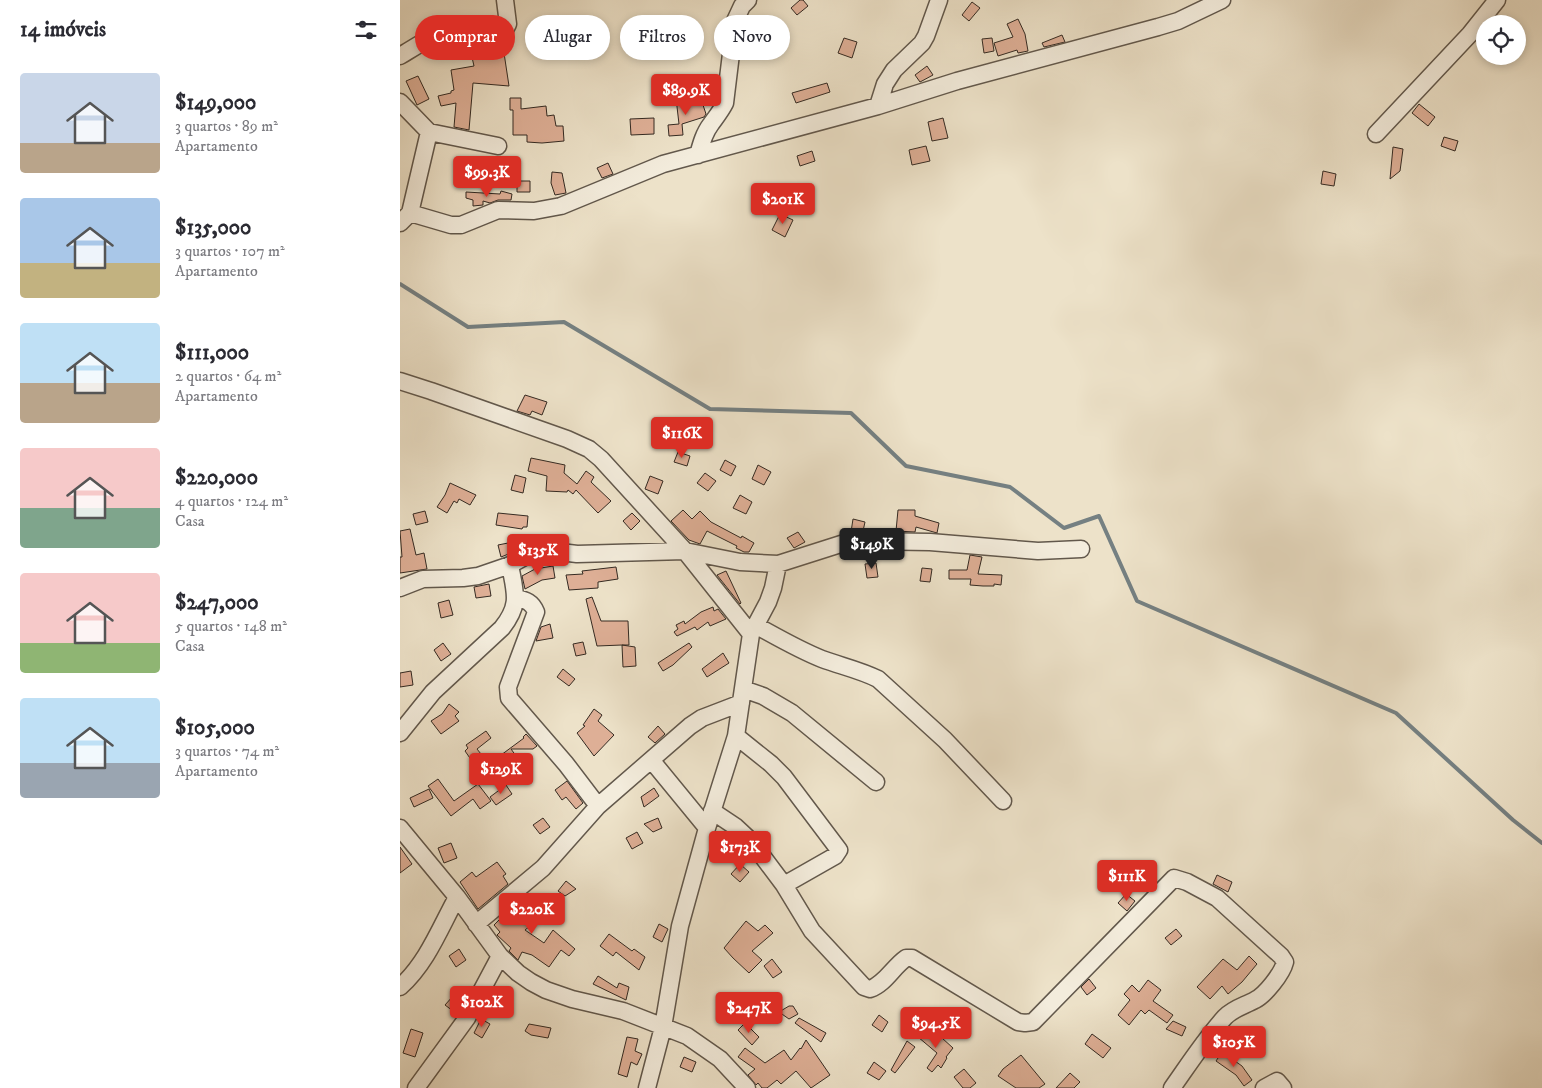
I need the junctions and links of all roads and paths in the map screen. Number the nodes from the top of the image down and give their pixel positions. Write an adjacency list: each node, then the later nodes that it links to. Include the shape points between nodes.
1 (505, 0): 6 (street, via 506,28 450,30)
2 (748, 0): 12 (street, via 735,21 726,103 703,137)
3 (939, 0): 8 (street, via 922,43 894,70)
4 (1222, 0): 8 (street, via 1178,21 957,81)
5 (1497, 0): 10 (street, via 1470,34)
6 (400, 56)
7 (400, 102): 9 (street)
8 (878, 106): 12 (street)
9 (429, 132): 11 (street); 13 (street)
10 (1376, 134)
11 (498, 146)
12 (698, 155): 13 (street, via 643,171 561,206 534,212 498,210 461,225)
13 (405, 218)
14 (400, 382): 16 (street, via 588,449 601,459)
15 (1081, 549): 17 (street, via 1038,551 930,542 865,541 844,543)
16 (685, 551): 17 (street, via 740,562); 18 (street, via 577,554 544,550); 21 (street)
17 (778, 564): 21 (street, via 768,602)
18 (510, 565): 19 (street, via 470,577 423,579); 20 (street)
19 (400, 588)
20 (516, 598): 23 (street, via 511,616 502,628 433,692); 28 (street, via 527,600 536,612 508,687 510,698)
21 (753, 629): 22 (street); 27 (street, via 878,679 945,740)
22 (742, 696): 24 (street); 25 (street, via 690,726); 26 (street, via 764,696 792,713)
23 (400, 733)
24 (736, 736): 29 (street); 32 (street, via 784,777 839,850 835,856)
25 (652, 761): 28 (street); 30 (street)
26 (876, 782)
27 (1003, 801)
28 (598, 806): 34 (street, via 544,868)
29 (712, 811): 30 (street); 32 (street, via 751,841)
30 (707, 828): 37 (street, via 680,926)
31 (401, 830): 33 (street)
32 (784, 885): 41 (street, via 812,931 864,987 870,990 877,987 900,962 912,958 1002,1013 1025,1023 1033,1022 1061,995 1169,882 1174,878 1187,882 1217,898 1285,962 1283,970 1260,997 1226,1016)
33 (457, 897): 34 (street); 36 (street, via 425,958)
34 (476, 924): 35 (street)
35 (500, 956): 37 (street, via 524,978 546,990); 38 (street, via 467,1018)
36 (400, 987)
37 (662, 1026): 39 (street); 40 (street, via 703,1046)
38 (416, 1088)
39 (647, 1088)
40 (747, 1088)
41 (1172, 1088)
42 (1264, 1088): 43 (street, via 1277,1081)
43 (1283, 1088)

